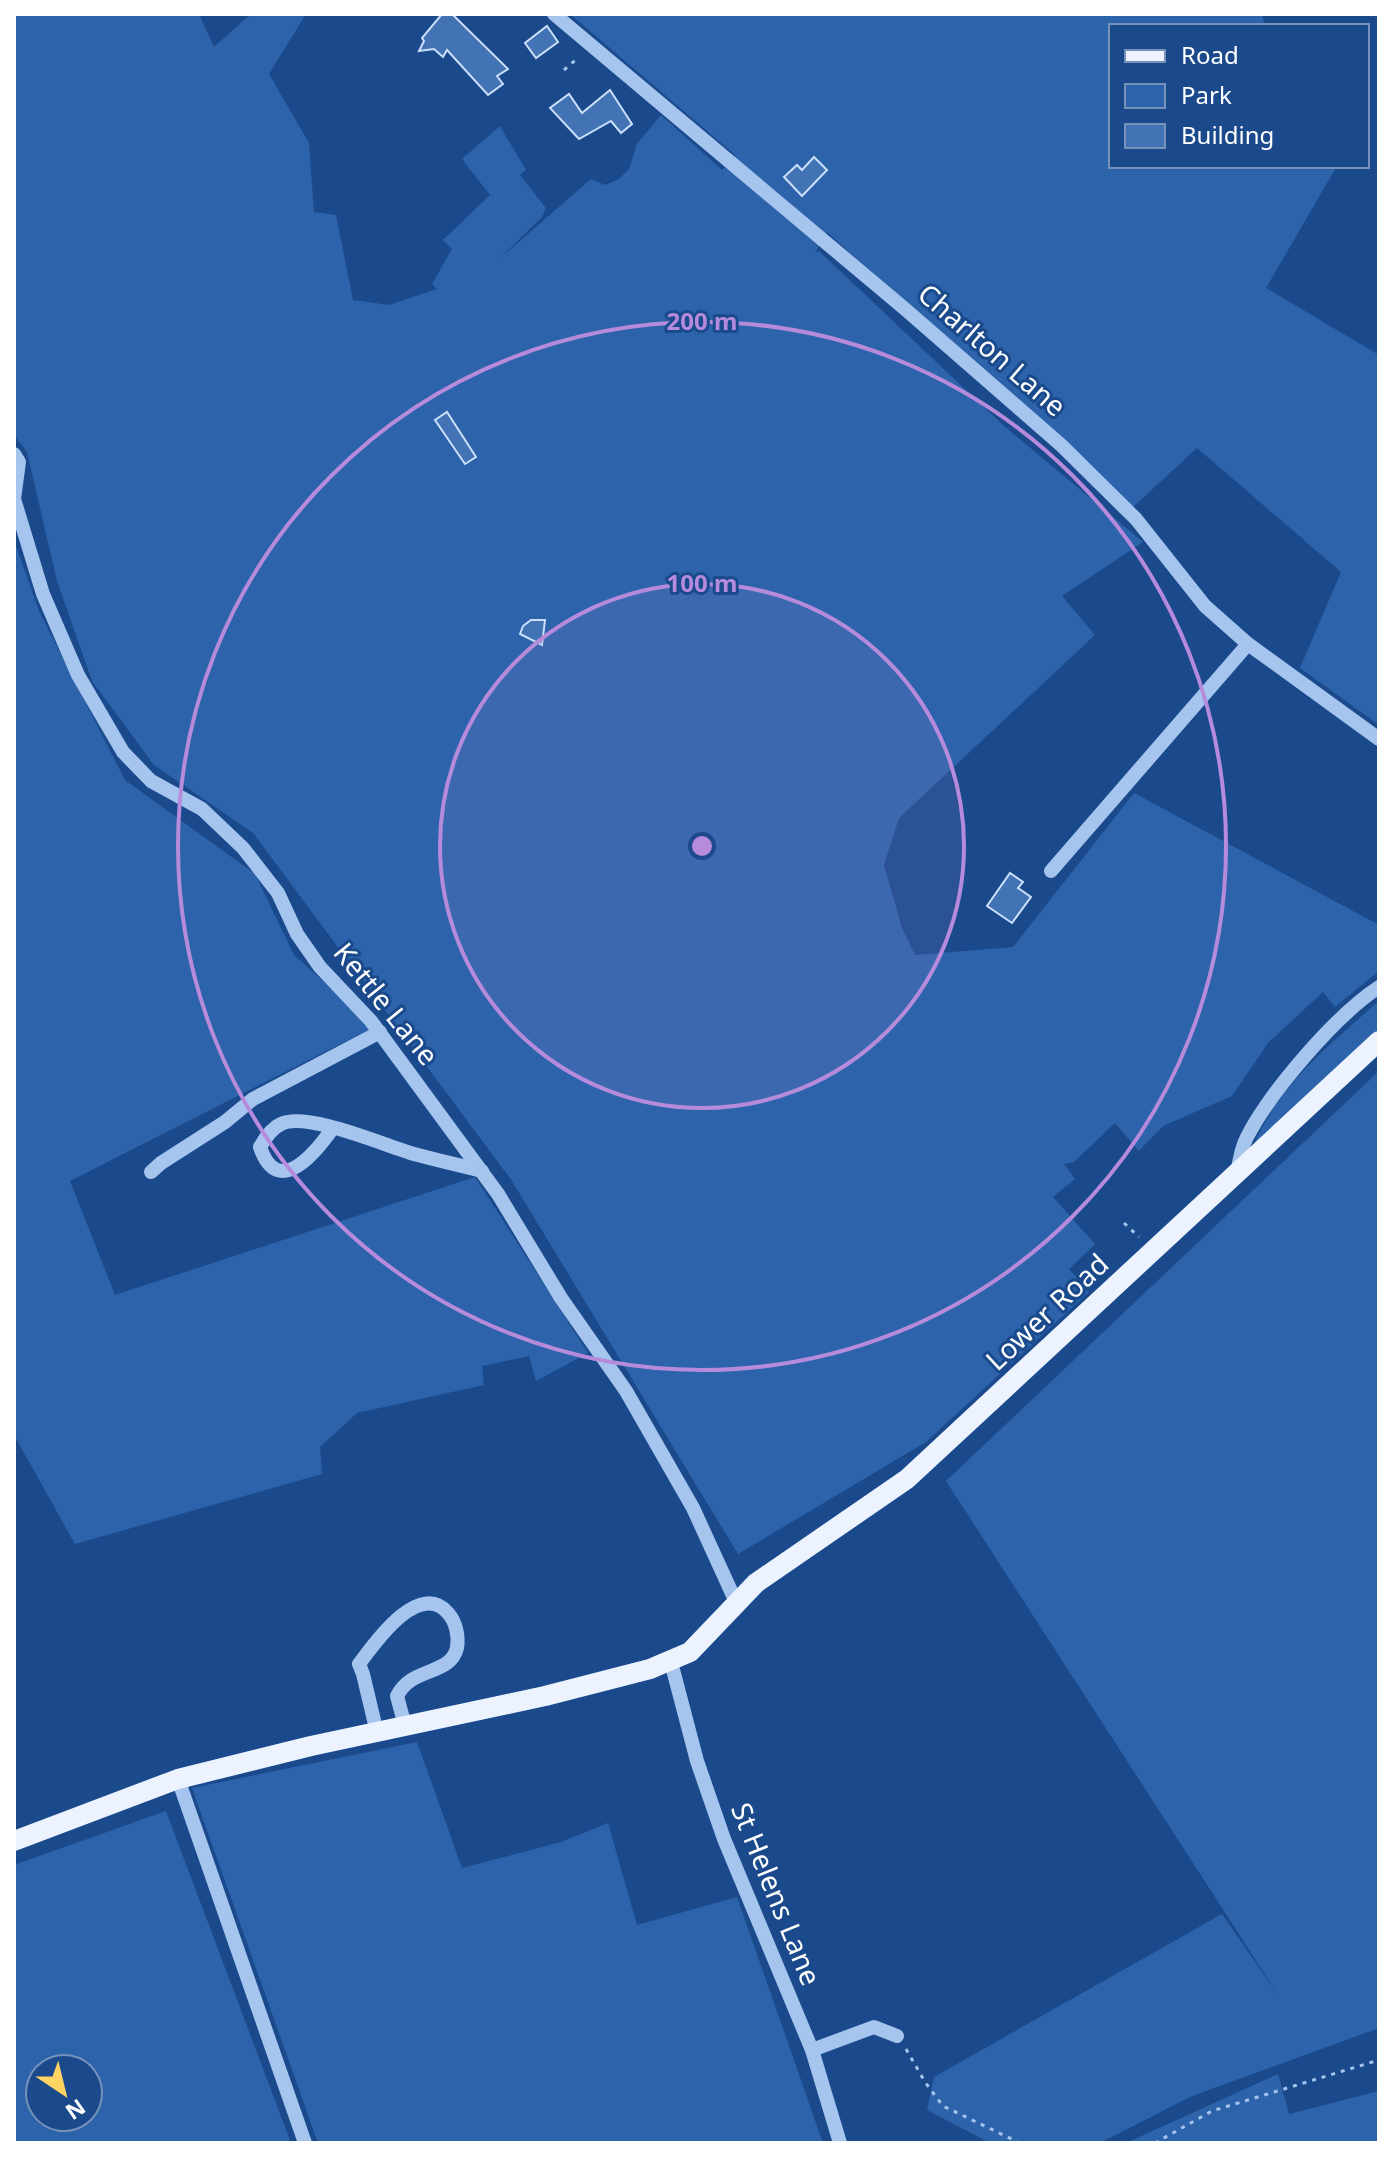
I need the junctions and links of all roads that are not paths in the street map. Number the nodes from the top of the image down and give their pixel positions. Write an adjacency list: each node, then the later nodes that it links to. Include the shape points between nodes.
1 (554, 14): 3 (street, Charlton Lane, via 1061,445 1136,519 1205,606)
2 (14, 454): 7 (street, Kettle Lane, via 19,462 14,499 43,594 78,675 123,752 151,781 202,809 243,848 278,893 320,967)
3 (1248, 644): 4 (street, Charlton Lane); 5 (street)
4 (1379, 739)
5 (1051, 871)
6 (1379, 987): 12 (street, via 1343,1015 1279,1090 1245,1140)
7 (380, 1032): 10 (street, Kettle Lane); 11 (street, via 253,1099)
8 (1379, 1041): 12 (main road, Lower Road)
9 (333, 1128): 9 (street, via 282,1123 260,1147 264,1159 288,1171 318,1149); 10 (street)
10 (482, 1171): 13 (street, Kettle Lane, via 626,1391 693,1508)
11 (151, 1172)
12 (1237, 1174): 13 (main road, Lower Road, via 907,1479)
13 (736, 1602): 14 (main road, Lower Road, via 698,1644)
14 (671, 1662): 15 (main road); 20 (street, St Helens Lane, via 724,1839)
15 (405, 1726): 16 (main road); 16 (street, via 397,1696 402,1688 415,1676 447,1663 457,1646 453,1620 437,1604 409,1610 392,1622 359,1664)
16 (377, 1733): 17 (main road)
17 (178, 1779): 18 (main road); 21 (street)
18 (14, 1841)
19 (897, 2036): 20 (street, via 874,2027)
20 (812, 2050): 22 (street, St Helens Lane)
21 (305, 2143)
22 (840, 2143)

